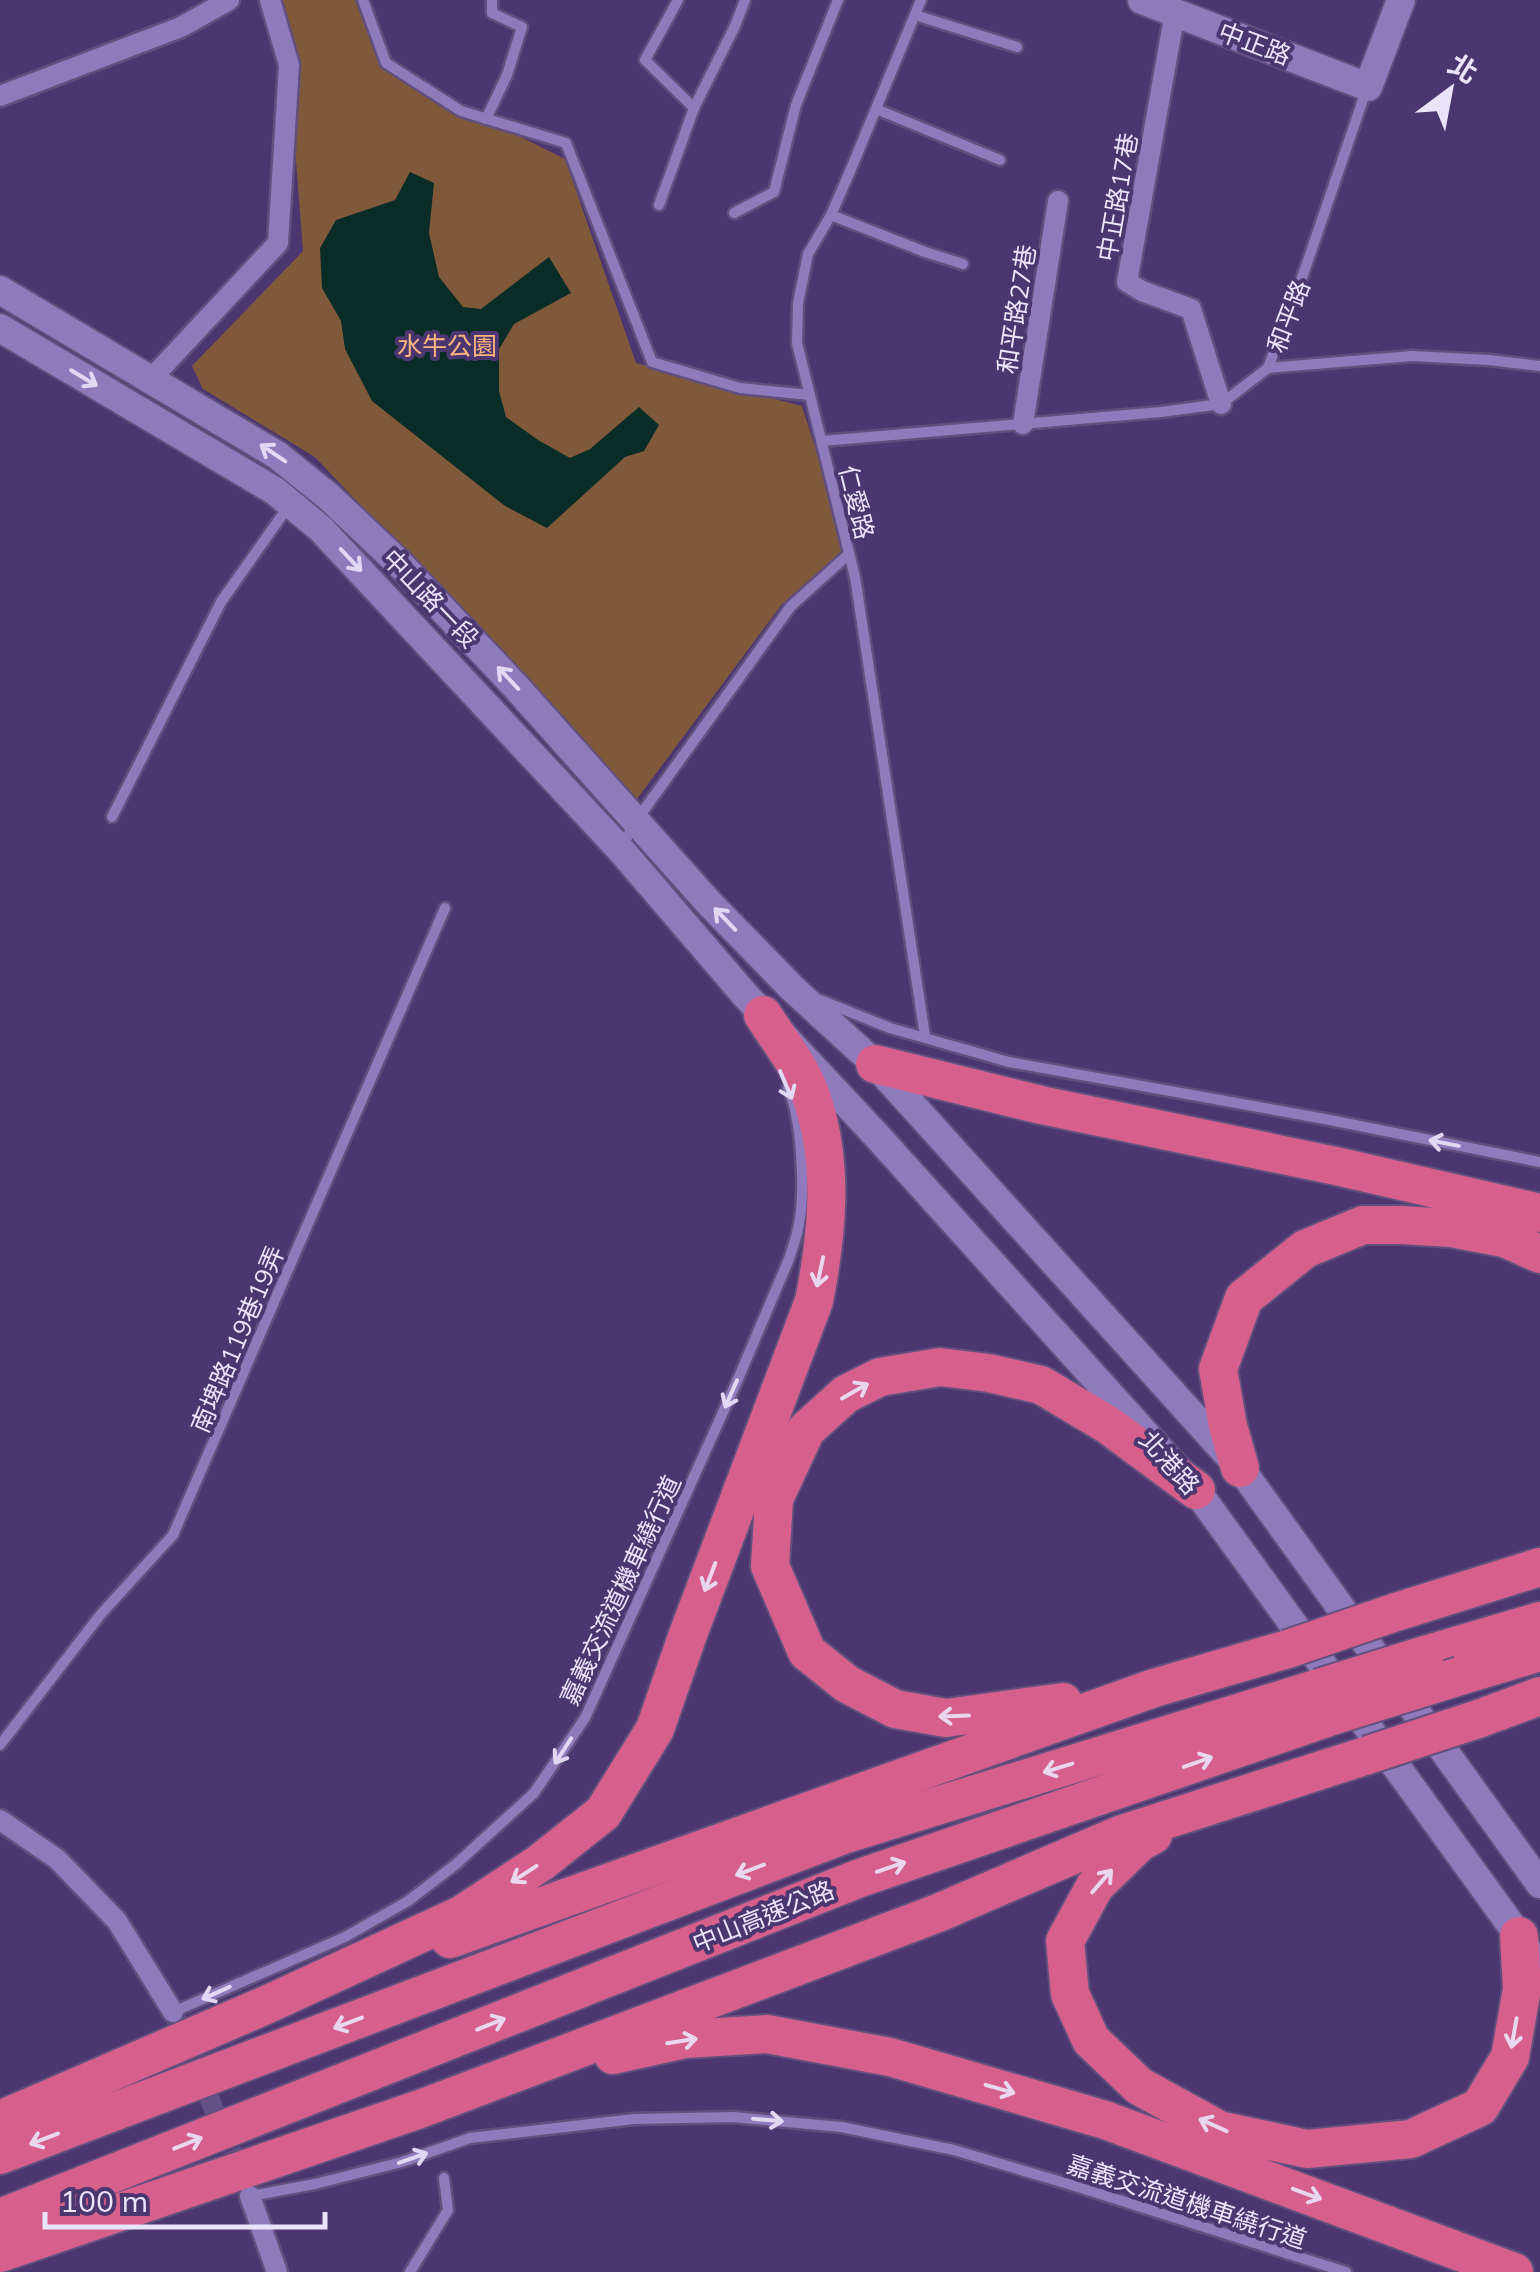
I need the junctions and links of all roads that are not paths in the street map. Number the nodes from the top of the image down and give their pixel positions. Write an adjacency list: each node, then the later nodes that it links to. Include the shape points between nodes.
1 (228, 0): 15 (street, via 180,27)
2 (270, 0): 29 (street, via 288,65 278,243)
3 (364, 0): 18 (lane, via 386,63 461,111)
4 (492, 0): 18 (lane, via 492,14 522,27)
5 (678, 0): 16 (lane, via 645,60)
6 (745, 0): 16 (lane)
7 (838, 0): 22 (lane, via 796,105 774,192)
8 (921, 0): 12 (lane, 仁愛路)
9 (1142, 0): 11 (main road, 中正路)
10 (1401, 0): 14 (main road, 和平路)
11 (1175, 12): 14 (main road, 中正路); 31 (street, 中正路17巷, via 1127,282 1191,309)
12 (915, 15): 13 (lane); 17 (lane, 仁愛路)
13 (1018, 47)
14 (1368, 86): 28 (lane, 和平路)
15 (6, 90)
16 (694, 108): 21 (lane)
17 (876, 109): 19 (lane); 23 (lane, 仁愛路)
18 (486, 119): 30 (lane, via 566,143 652,362 740,388)
19 (1000, 160)
20 (1058, 201): 32 (street, 和平路27巷)
21 (660, 204)
22 (734, 213)
23 (831, 214): 24 (lane); 30 (lane, 仁愛路, via 808,254 798,304 797,343)
24 (962, 264)
25 (0, 290): 29 (main road, 中山路一段)
26 (0, 328): 34 (main road, 中山路一段, one-way to 34)
27 (1540, 366): 28 (lane, via 1412,356)
28 (1268, 368): 31 (lane, 和平路)
29 (150, 380): 37 (main road, 中山路一段, one-way to 29, via 516,686 328,496 278,455)
30 (810, 395): 33 (lane, 仁愛路)
31 (1221, 404): 32 (lane, 和平路)
32 (1023, 424): 33 (lane, 和平路)
33 (822, 441): 35 (lane, 仁愛路)
34 (290, 503): 36 (lane, via 220,602); 38 (main road, 中山路一段, one-way to 38)
35 (849, 554): 37 (lane, via 791,606); 42 (lane, 仁愛路)
36 (112, 817)
37 (636, 821): 38 (lane); 40 (main road, 中山路一段, one-way to 37)
38 (620, 849): 41 (main road, 中山路一段)
39 (445, 908): 56 (lane, 南埤路119巷19弄, via 174,1535 101,1614)
40 (793, 989): 42 (lane); 43 (main road, 北港路)
41 (759, 1019): 49 (main road, 北港路, via 877,1136); 62 (highway, one-way to 62, via 813,1100 828,1172 824,1252 814,1300 655,1729 602,1812 540,1863 461,1915)
42 (925, 1036): 45 (lane, one-way to 42, via 1009,1062)
43 (875, 1064): 46 (highway); 48 (main road, 北港路)
44 (784, 1079): 63 (lane, 嘉義交流道機車繞行道, one-way to 63, via 798,1132 802,1188 789,1259 617,1650 561,1755 534,1793 408,1900 345,1937)
45 (1540, 1162)
46 (1540, 1213)
47 (1540, 1254): 48 (highway, via 1504,1238 1401,1225 1362,1225 1305,1249 1244,1298 1218,1368)
48 (1240, 1468): 59 (main road, 北港路)
49 (1196, 1490): 53 (highway, one-way to 49, via 946,1718 894,1709 846,1684 807,1652 770,1566 774,1499 806,1430 846,1394 880,1377 940,1367 1042,1385); 60 (main road, 北港路)
50 (1540, 1567): 53 (highway, bridge)
51 (1540, 1620): 55 (highway, 中山高速公路, bridge, via 1426,1655)
52 (1540, 1652): 55 (highway, 中山高速公路, bridge, via 1460,1676)
53 (1154, 1688): 62 (highway)
54 (1540, 1696): 57 (highway, bridge)
55 (1328, 1701): 66 (highway, 中山高速公路, one-way to 66, via 846,1834); 69 (highway, 中山高速公路, one-way to 55)
56 (0, 1746)
57 (1216, 1802): 60 (highway, one-way to 57, via 1522,1989 1510,2057 1480,2108 1411,2139 1307,2149 1219,2130 1138,2086 1091,2040 1070,1994 1065,1942 1095,1886 1140,1842); 65 (highway)
58 (0, 1820): 63 (street, via 57,1858 117,1921)
59 (1540, 1884)
60 (1520, 1936): 61 (main road, 北港路)
61 (1540, 1971)
62 (266, 2005): 64 (highway)
63 (173, 2012)
64 (0, 2120)
65 (386, 2121): 70 (highway); 74 (highway, one-way to 74, via 578,2062 686,2038 767,2034 890,2057 1105,2120)
66 (0, 2155)
67 (444, 2178): 72 (lane, via 448,2210)
68 (250, 2196): 71 (street); 73 (lane, 嘉義交流道機車繞行道, one-way to 73, via 402,2162 470,2138 634,2119 732,2117 841,2127 954,2150)
69 (0, 2218)
70 (0, 2253)
71 (277, 2272)
72 (410, 2272)
73 (1346, 2272)
74 (1514, 2272)

